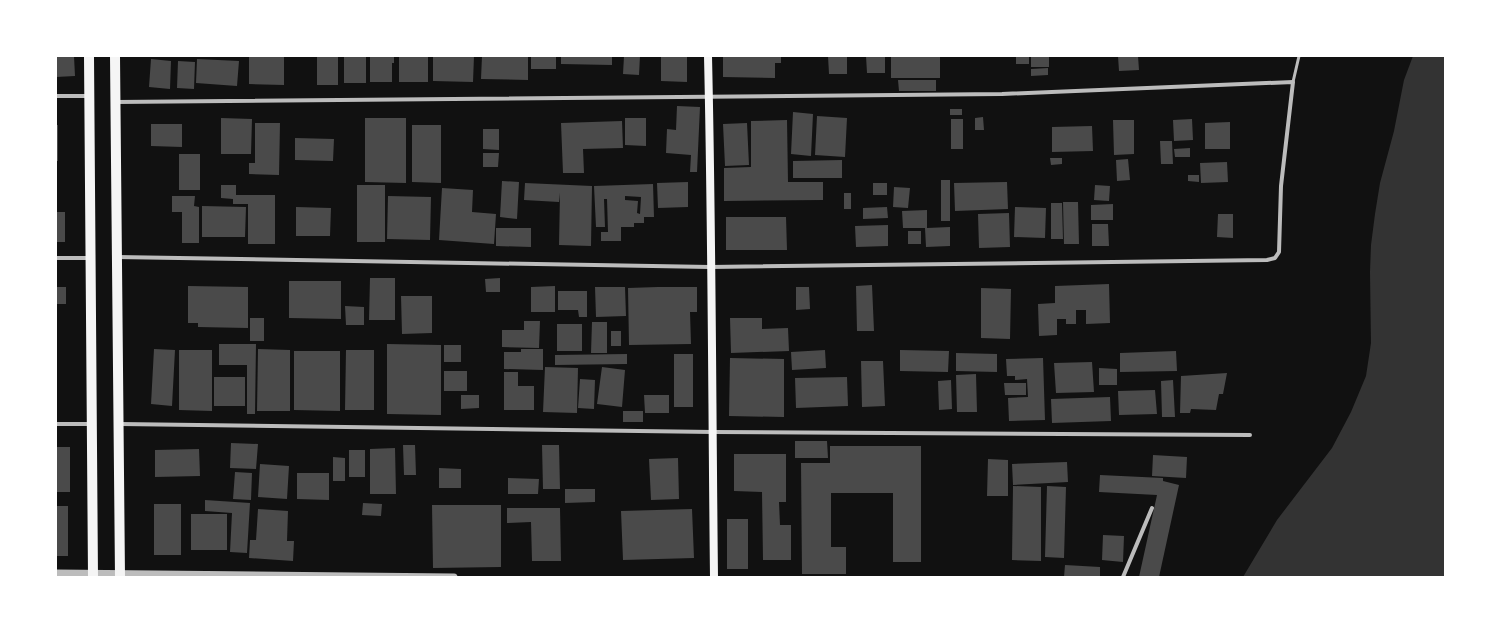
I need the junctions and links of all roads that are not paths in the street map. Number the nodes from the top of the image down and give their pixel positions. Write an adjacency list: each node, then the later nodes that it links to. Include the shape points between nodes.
1 (89, 56): 7 (main road)
2 (115, 56): 9 (main road)
3 (708, 56): 8 (main road)
4 (1299, 56): 5 (lane)
5 (1293, 82): 8 (street, via 1002,94); 13 (street, via 1281,178 1279,252 1275,258)
6 (56, 96): 7 (street)
7 (90, 96): 12 (main road)
8 (709, 97): 9 (street); 13 (main road)
9 (116, 102): 10 (main road)
10 (117, 257): 13 (street); 16 (main road)
11 (56, 258): 12 (street)
12 (90, 258): 15 (main road)
13 (710, 268): 17 (main road)
14 (56, 424): 15 (street)
15 (92, 424): 21 (main road)
16 (119, 424): 17 (street); 22 (main road)
17 (713, 432): 18 (street); 24 (main road)
18 (1250, 435)
19 (1152, 508): 25 (street)
20 (56, 573): 21 (street)
21 (93, 575): 22 (street)
22 (120, 575): 23 (street)
23 (454, 577)
24 (714, 577)
25 (1123, 577)

